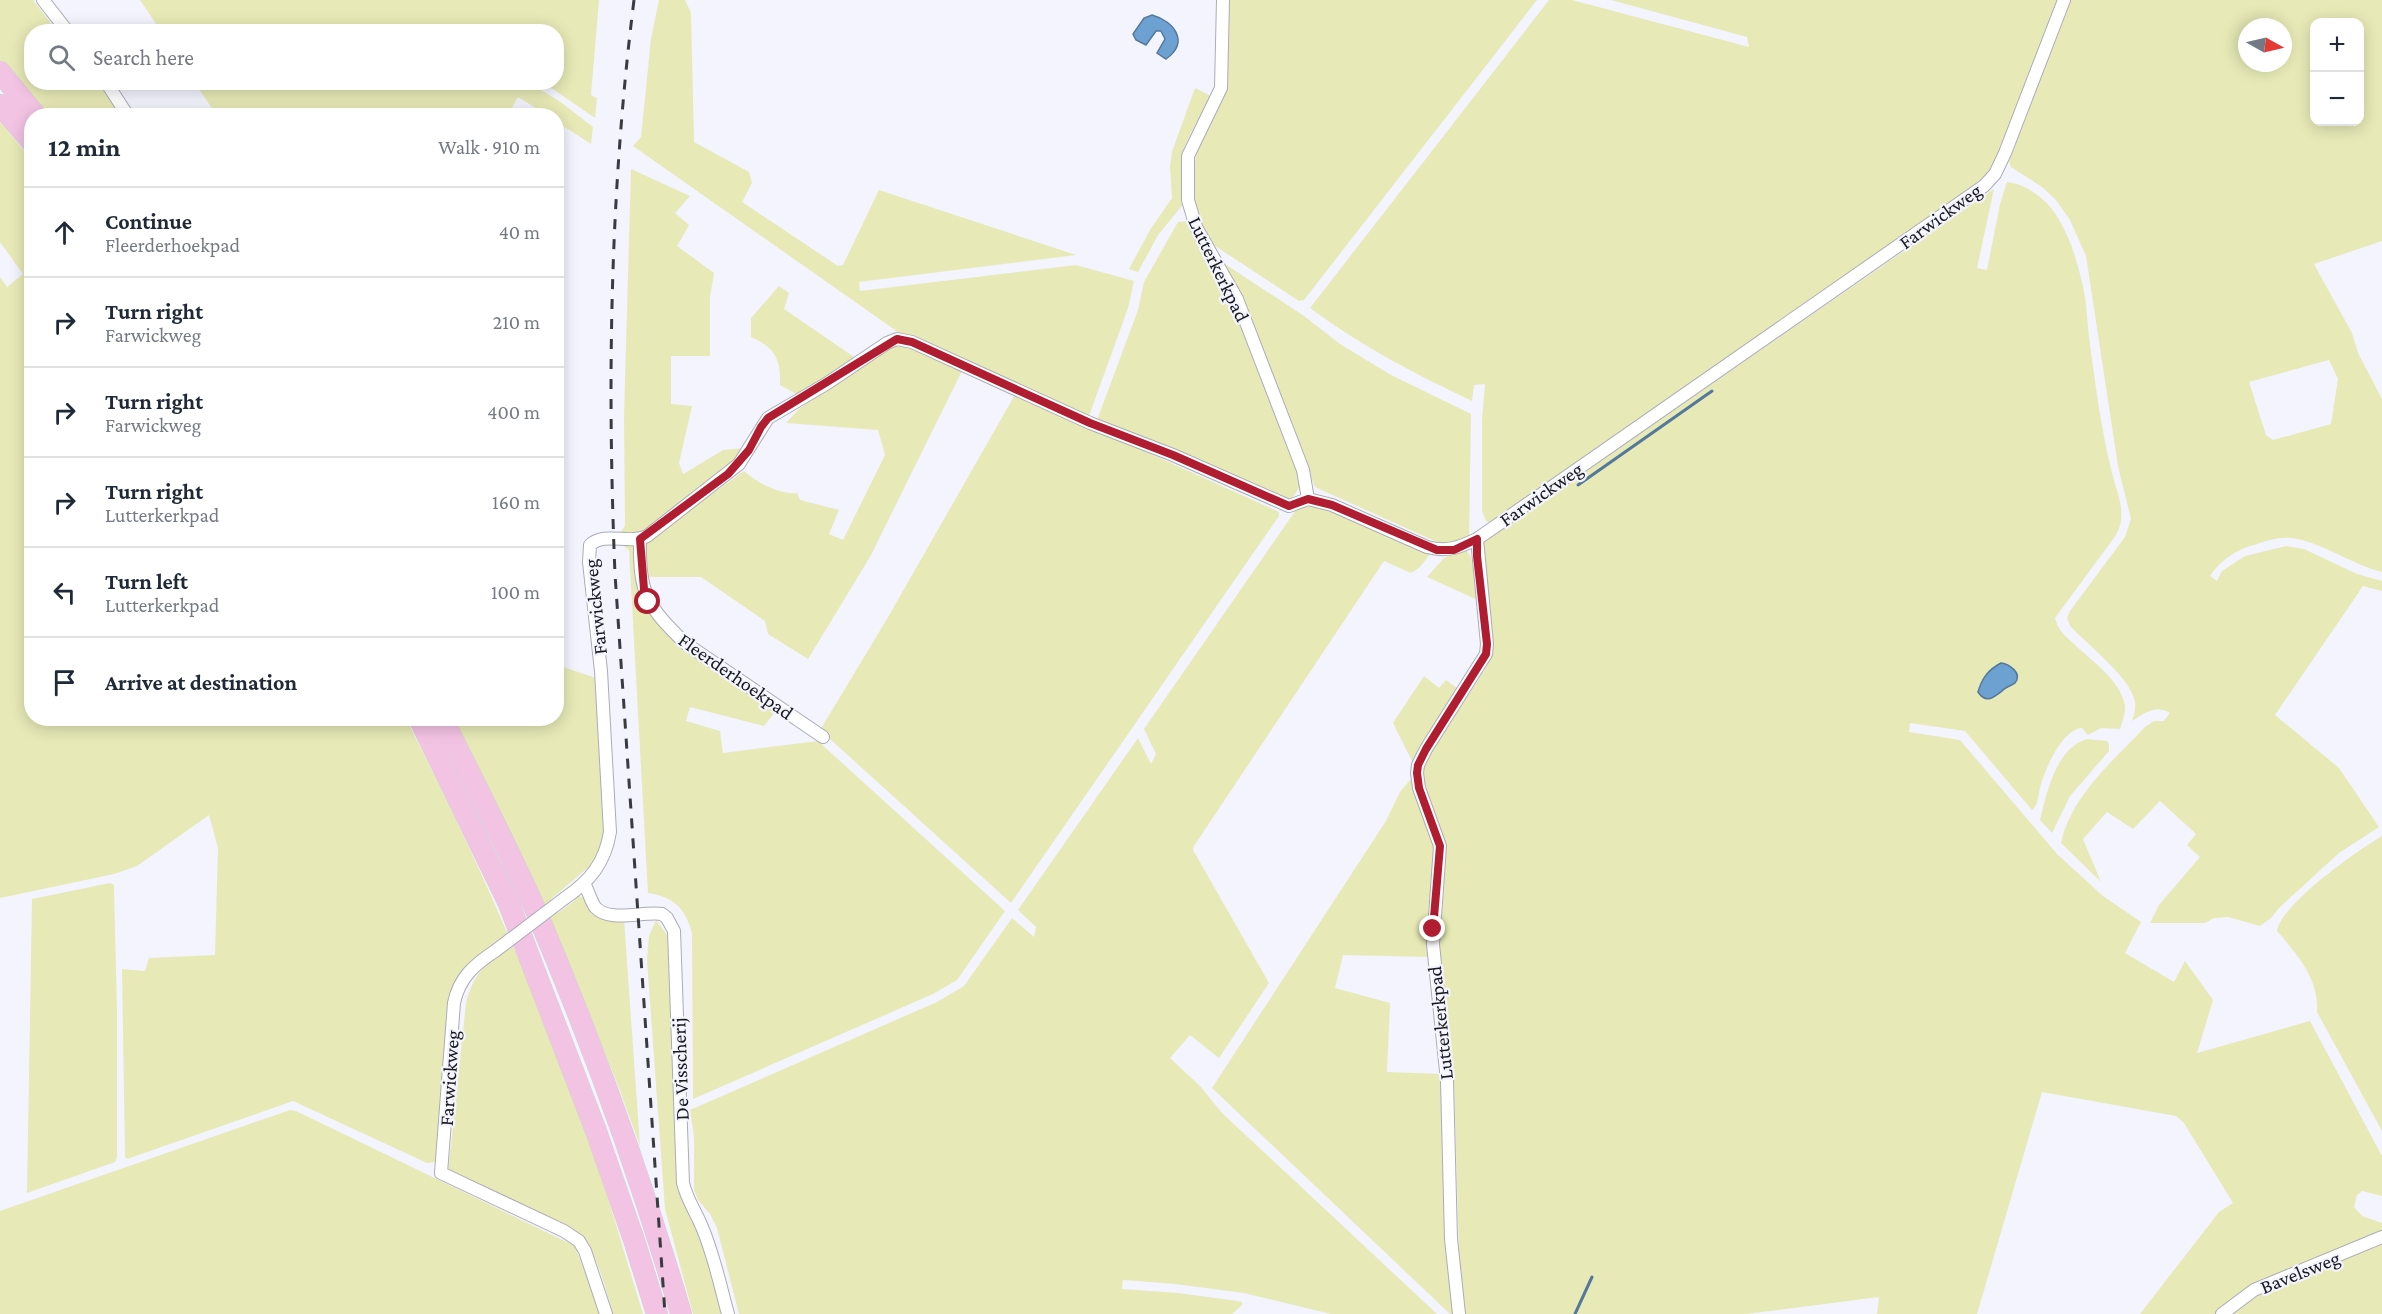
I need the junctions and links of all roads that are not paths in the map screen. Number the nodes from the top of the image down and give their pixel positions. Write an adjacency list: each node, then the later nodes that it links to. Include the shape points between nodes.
1 (43, 0): 4 (street)
2 (1223, 0): 11 (street, Lutterkerkpad, via 1221,88 1188,156 1188,200 1196,227 1237,299 1303,470)
3 (2064, 0): 13 (street, Farwickweg, via 2005,153 1984,186)
4 (62, 24)
5 (0, 72): 8 (highway)
6 (111, 90): 9 (street)
7 (0, 105): 10 (highway)
8 (29, 108)
9 (123, 108)
10 (24, 133)
11 (1308, 499): 12 (street, Farwickweg, via 1289,506 1081,419 912,342 897,339 768,418 733,469); 13 (street, Farwickweg, via 1332,505 1437,550 1454,550)
12 (640, 539): 16 (street, Fleerderhoekpad, via 646,596 666,624 685,643); 17 (street, Farwickweg, via 599,540 589,549 602,671 610,820 606,851)
13 (1477, 539): 23 (street, Lutterkerkpad, via 1486,654 1423,754 1417,773 1440,846 1433,944 1447,1081 1451,1239)
14 (423, 726): 20 (highway, via 509,904 596,1131)
15 (446, 726): 21 (highway, via 535,910 648,1209)
16 (823, 737)
17 (585, 885): 19 (street, Farwickweg, bridge, via 474,966 456,992 441,1173 579,1241); 22 (street, De Visscherij, via 602,912 662,914 671,923 675,938 683,1183 712,1255)
18 (2382, 1237): 24 (street, Bavelsweg, via 2254,1290)
19 (606, 1314)
20 (657, 1314)
21 (681, 1314)
22 (728, 1314)
23 (1459, 1314)
24 (2222, 1314)

